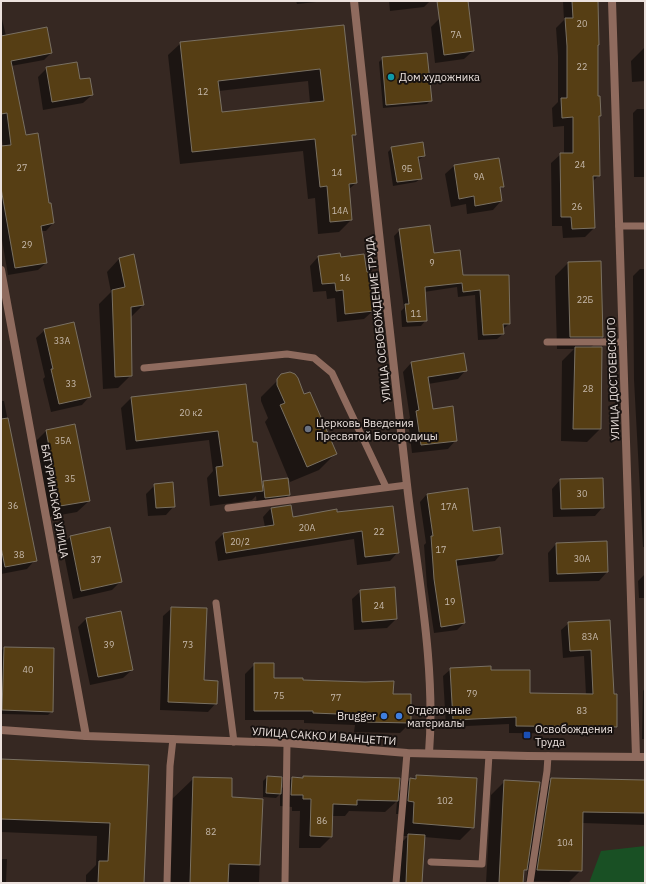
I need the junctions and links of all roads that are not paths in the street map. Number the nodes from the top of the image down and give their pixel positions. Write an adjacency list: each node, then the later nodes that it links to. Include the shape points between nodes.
1 (354, 1): 9 (street, УЛИЦА ОСВОБОЖДЕНИЕ ТРУДА)
2 (612, 1): 3 (street, УЛИЦА ДОСТОЕВСКОГО)
3 (619, 226): 4 (lane); 7 (street, УЛИЦА ДОСТОЕВСКОГО)
4 (645, 226)
5 (1, 270): 14 (street, БАТУРИНСКАЯ УЛИЦА)
6 (547, 342): 7 (lane)
7 (623, 342): 22 (street, УЛИЦА ДОСТОЕВСКОГО)
8 (144, 368): 10 (lane, via 287,354 314,358 332,373)
9 (407, 485): 10 (lane); 19 (street, УЛИЦА ОСВОБОЖДЕНИЕ ТРУДА, via 430,670)
10 (386, 487): 11 (lane)
11 (228, 508)
12 (216, 603): 16 (lane)
13 (1, 730): 14 (street, УЛИЦА САККО И ВАНЦЕТТИ)
14 (86, 736): 15 (street, УЛИЦА САККО И ВАНЦЕТТИ)
15 (173, 739): 16 (street, УЛИЦА САККО И ВАНЦЕТТИ); 25 (lane)
16 (234, 742): 17 (street, УЛИЦА САККО И ВАНЦЕТТИ)
17 (287, 743): 18 (street, УЛИЦА САККО И ВАНЦЕТТИ); 26 (lane)
18 (407, 752): 19 (street, УЛИЦА САККО И ВАНЦЕТТИ); 27 (lane)
19 (429, 753): 20 (street, УЛИЦА САККО И ВАНЦЕТТИ)
20 (489, 755): 21 (street, УЛИЦА САККО И ВАНЦЕТТИ); 24 (lane, via 482,864)
21 (548, 756): 22 (street, УЛИЦА САККО И ВАНЦЕТТИ); 28 (lane)
22 (636, 756): 23 (street, УЛИЦА САККО И ВАНЦЕТТИ)
23 (645, 757)
24 (431, 862)
25 (167, 883)
26 (285, 883)
27 (396, 883)
28 (530, 883)

